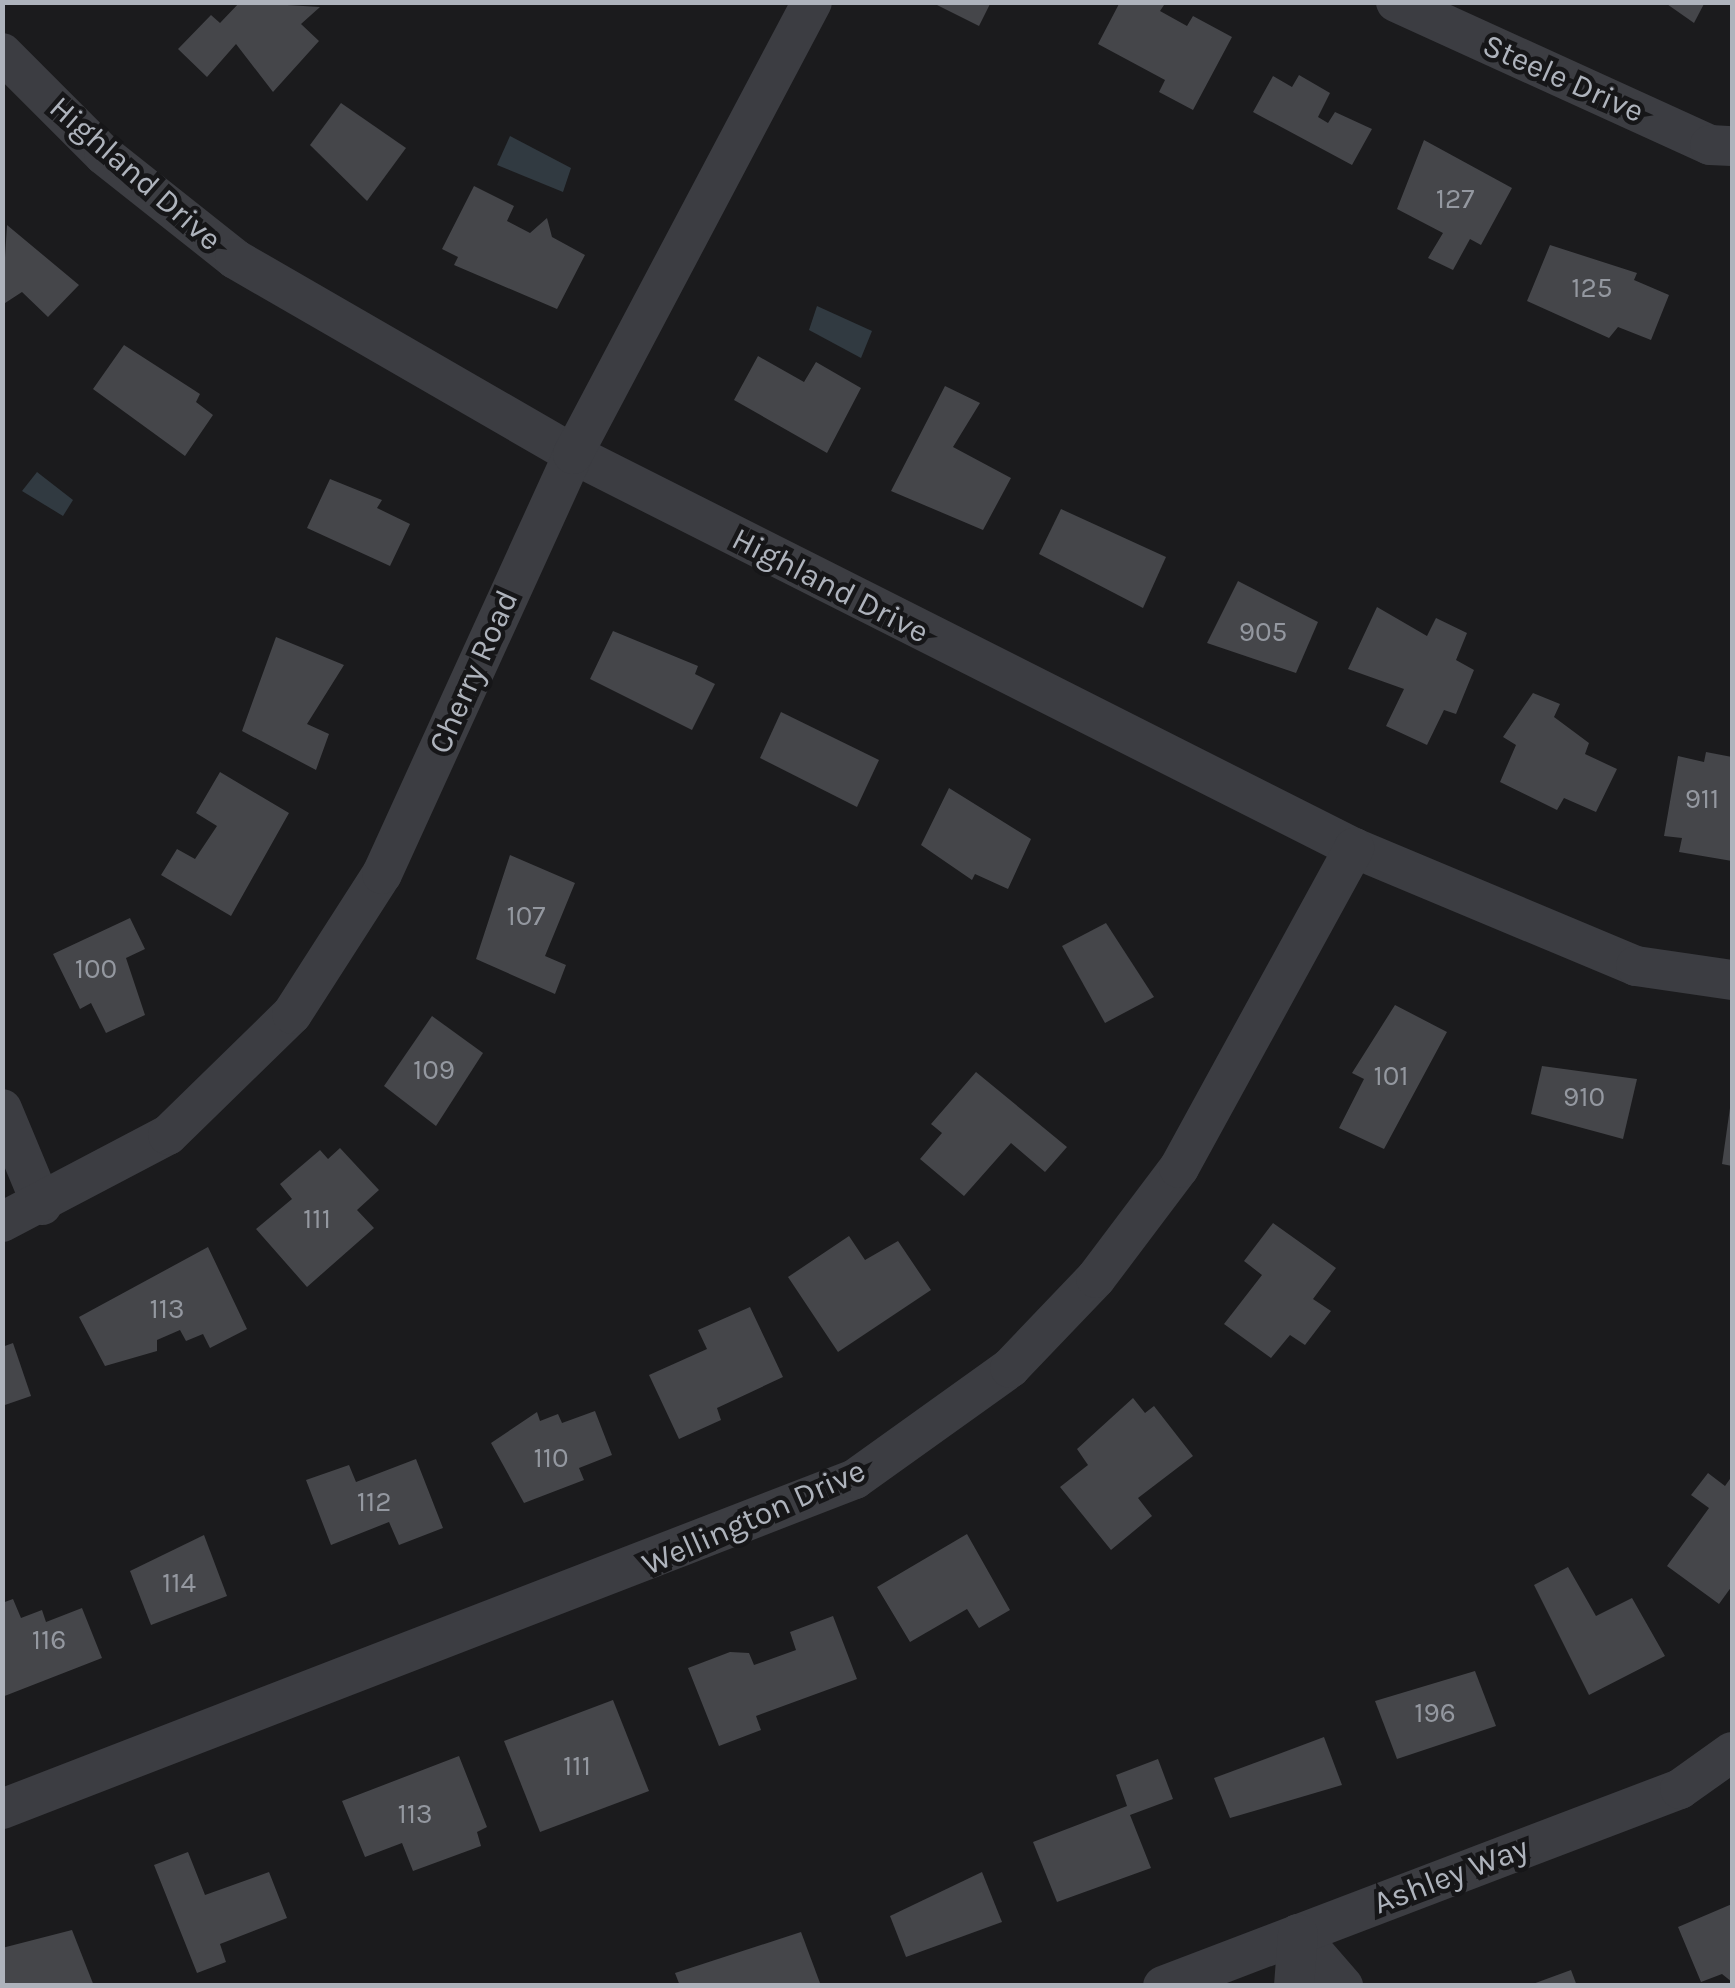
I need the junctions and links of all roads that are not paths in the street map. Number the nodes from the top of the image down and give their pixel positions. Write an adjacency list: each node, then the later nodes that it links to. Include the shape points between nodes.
1 (812, 2): 5 (street, Cherry Road)
2 (1396, 2): 4 (street, Steele Drive, via 1710,144)
3 (2, 53): 5 (street, Highland Drive, via 104,156 235,259)
4 (1732, 146)
5 (573, 454): 6 (street, Highland Drive); 9 (street, Cherry Road, via 382,874 292,1014 168,1135)
6 (1354, 848): 7 (street, Highland Drive, via 1636,966); 12 (street, Wellington Drive, via 1179,1168 1096,1278 1010,1368 854,1479)
7 (1732, 980)
8 (2, 1109): 9 (street)
9 (42, 1205): 10 (street, Cherry Road)
10 (2, 1222)
11 (1732, 1752): 13 (street, Ashley Way, via 1680,1789)
12 (2, 1809)
13 (1298, 1934): 14 (street, Ashley Way); 15 (street); 16 (street)
14 (1163, 1986)
15 (1294, 1986)
16 (1343, 1986)

